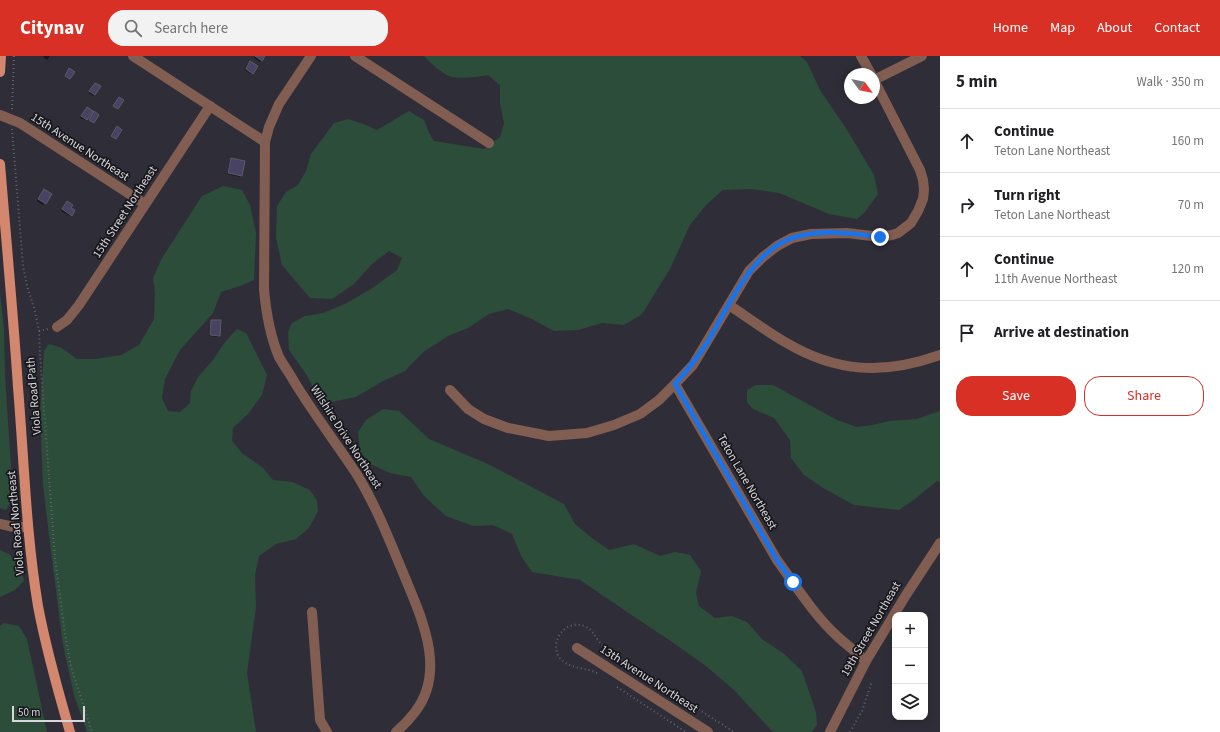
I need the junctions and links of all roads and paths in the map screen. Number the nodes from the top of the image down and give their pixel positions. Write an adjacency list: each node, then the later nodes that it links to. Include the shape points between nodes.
1 (1, 56): 9 (main road)
2 (14, 56): 14 (path, Viola Road Path)
3 (132, 56): 12 (street)
4 (311, 56): 15 (street, via 278,104 268,127)
5 (355, 56): 16 (street)
6 (862, 56): 8 (street)
7 (922, 56): 10 (street)
8 (868, 68)
9 (0, 72)
10 (880, 77)
11 (880, 92): 19 (street, via 923,180 923,199 911,223 898,233 880,237 835,233 792,238 762,257)
12 (210, 106): 15 (street); 18 (street, 15th Street Northeast)
13 (0, 115): 14 (street, 15th Avenue Northeast)
14 (12, 119): 18 (street, 15th Avenue Northeast); 32 (path, Viola Road Path, via 24,266 39,331 55,558 71,667)
15 (265, 142): 34 (street, Wilshire Drive Northeast, via 264,289 273,342 304,397 356,474 380,518 420,615 430,649 428,685 423,698 416,711)
16 (489, 143)
17 (0, 164): 25 (main road, Viola Road Northeast)
18 (145, 204): 20 (street, 15th Street Northeast, via 79,305)
19 (729, 305): 21 (street, via 785,342 839,365 891,368); 22 (street, via 693,365)
20 (56, 327)
21 (940, 355)
22 (675, 384): 23 (street, via 640,414 614,425 587,433 549,436 508,428 484,419 468,409); 29 (street, Teton Lane Northeast, via 777,560 823,621)
23 (450, 390)
24 (0, 524): 25 (street)
25 (28, 526): 31 (main road, Viola Road Northeast, via 42,627)
26 (940, 543): 29 (street, 19th Street Northeast)
27 (312, 612): 33 (street, via 320,720)
28 (577, 648): 35 (street, 13th Avenue Northeast)
29 (866, 661): 36 (street, 19th Street Northeast)
30 (872, 681): 37 (path, via 862,711)
31 (70, 732)
32 (92, 732)
33 (327, 732)
34 (396, 732)
35 (708, 732)
36 (830, 732)
37 (850, 732)

